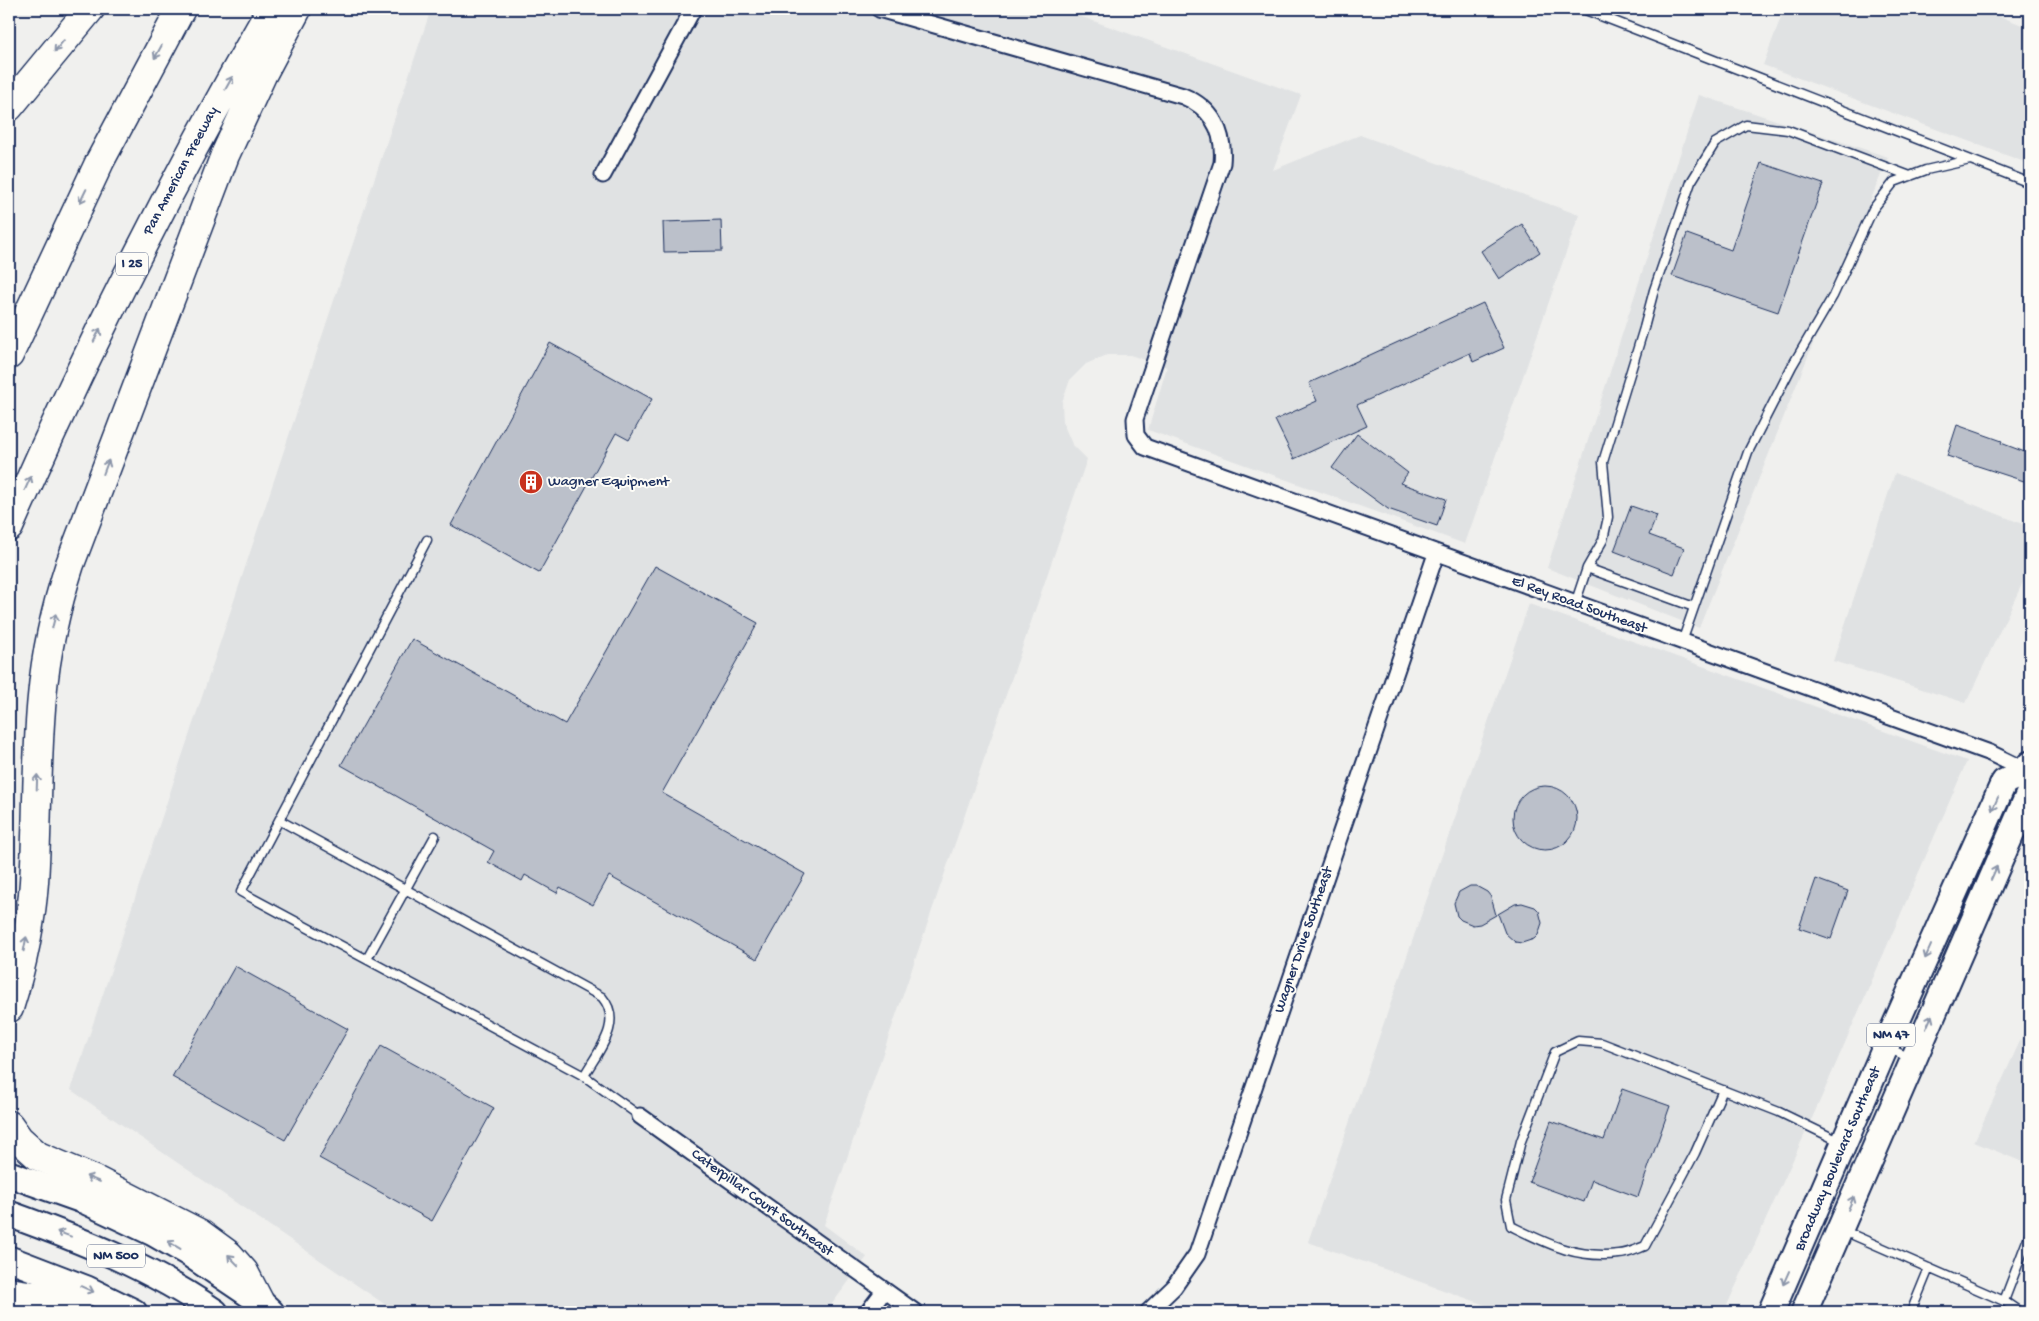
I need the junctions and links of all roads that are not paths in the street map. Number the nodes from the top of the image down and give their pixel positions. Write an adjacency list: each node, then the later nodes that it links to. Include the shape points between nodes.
1 (90, 9): 8 (highway, one-way to 8)
2 (181, 9): 13 (highway, one-way to 13, via 100,161)
3 (271, 9): 14 (highway, Pan American Freeway / I 25, one-way to 3, via 80,369 128,273 177,177)
4 (297, 9): 26 (highway, one-way to 4, via 32,907 42,696 60,597 225,155)
5 (693, 9): 10 (street)
6 (879, 9): 16 (street, El Rey Road Southeast, via 1183,96 1201,106 1214,121 1222,141 1222,163 1135,419 1136,435 1152,451)
7 (1583, 9): 9 (lane)
8 (9, 107)
9 (1970, 160): 11 (lane); 12 (lane)
10 (603, 175)
11 (1910, 176): 17 (lane, via 1788,130 1746,125 1715,143 1691,182 1654,290 1603,462 1608,518 1603,540); 19 (lane, via 1894,182 1873,209 1833,296 1766,415 1748,452)
12 (2030, 183)
13 (9, 355)
14 (9, 527)
15 (427, 540): 22 (lane)
16 (1436, 554): 18 (street, El Rey Road Southeast); 49 (street, Wagner Drive Southeast, via 1196,1254 1174,1287)
17 (1587, 568): 18 (lane); 19 (lane)
18 (1575, 604): 20 (street, El Rey Road Southeast)
19 (1694, 607): 20 (lane)
20 (1682, 642): 21 (street, El Rey Road Southeast)
21 (2029, 767): 27 (main road, Broadway Boulevard Southeast / NM 47, one-way to 27, via 2004,782); 28 (main road, Broadway Boulevard Southeast / NM 47, one-way to 21, via 2030,791)
22 (279, 820): 24 (lane); 25 (lane, via 241,892)
23 (435, 836): 24 (lane)
24 (406, 889): 25 (lane); 29 (lane, via 602,996 610,1009 612,1022)
25 (367, 959): 29 (lane)
26 (9, 1008)
27 (1885, 1048): 28 (lane); 33 (main road, Broadway Boulevard Southeast / NM 47)
28 (1913, 1059): 36 (main road, Broadway Boulevard Southeast / NM 47, one-way to 28)
29 (584, 1076): 31 (lane)
30 (1723, 1090): 30 (lane, via 1602,1043 1578,1041 1555,1052 1521,1141 1506,1200 1511,1226 1553,1247 1586,1255 1621,1254 1645,1246 1695,1153); 33 (lane, via 1779,1112)
31 (640, 1116): 40 (street, Caterpillar Court Southeast)
32 (9, 1125): 43 (highway, one-way to 32, via 244,1272 229,1255 199,1233 95,1180 38,1156)
33 (1845, 1144): 50 (main road, Broadway Boulevard Southeast / NM 47, one-way to 50)
34 (9, 1174): 43 (main road, one-way to 34, via 153,1232)
35 (9, 1214): 47 (main road, NM 500, one-way to 35, via 171,1284 105,1250)
36 (1840, 1229): 39 (lane); 51 (main road, Broadway Boulevard Southeast / NM 47)
37 (2030, 1233): 42 (lane)
38 (9, 1259): 46 (main road, NM 500, one-way to 46, via 73,1283)
39 (1929, 1268): 42 (lane); 52 (lane)
40 (884, 1291): 44 (street); 48 (street)
41 (9, 1292): 45 (highway, via 41,1297)
42 (2004, 1301): 53 (lane)
43 (265, 1307)
44 (909, 1311)
45 (78, 1312)
46 (134, 1312)
47 (215, 1312)
48 (868, 1312)
49 (1148, 1312)
50 (1771, 1312)
51 (1804, 1312)
52 (1911, 1312)
53 (2020, 1312)

